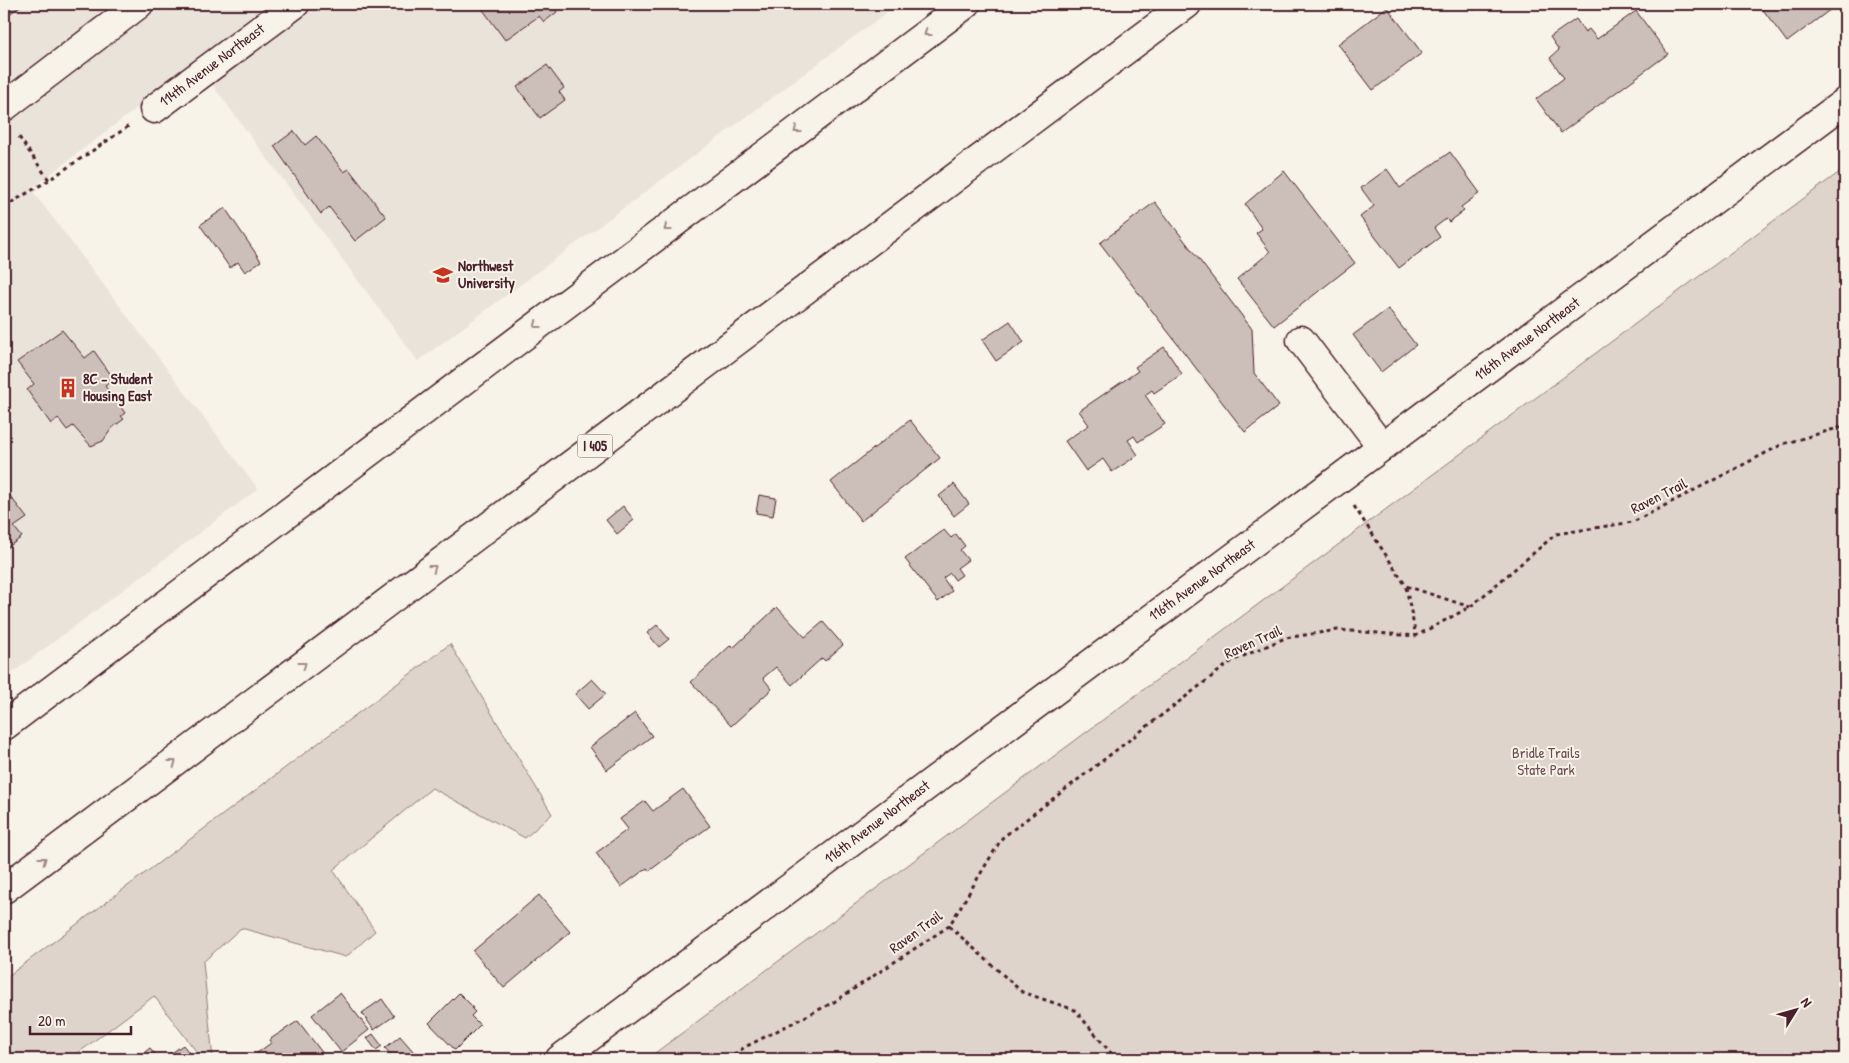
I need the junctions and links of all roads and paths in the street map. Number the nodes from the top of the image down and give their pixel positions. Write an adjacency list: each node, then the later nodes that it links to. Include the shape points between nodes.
1 (139, 4): 6 (main road)
2 (295, 4): 7 (main road, 114th Avenue Northeast)
3 (966, 4): 18 (main road, one-way to 18)
4 (1187, 4): 19 (main road, I 405, one-way to 4)
5 (1845, 102): 13 (main road, 116th Avenue Northeast)
6 (4, 107)
7 (154, 109): 9 (path)
8 (19, 137): 9 (path)
9 (49, 180): 10 (path)
10 (4, 207)
11 (1301, 340): 13 (main road)
12 (1845, 426): 16 (path, Raven Trail, via 1783,444 1633,522 1556,534)
13 (1382, 447): 14 (main road, 116th Avenue Northeast)
14 (1337, 481): 15 (path); 21 (main road, 116th Avenue Northeast)
15 (1406, 586): 16 (path); 17 (path)
16 (1470, 607): 17 (path, Raven Trail)
17 (1416, 636): 20 (path, Raven Trail, via 1338,630 1285,638 1232,661 1002,838)
18 (4, 726)
19 (4, 889)
20 (950, 926): 22 (path, Raven Trail, via 834,1002); 23 (path, via 1022,992 1075,1010)
21 (560, 1059)
22 (727, 1059)
23 (1116, 1059)

